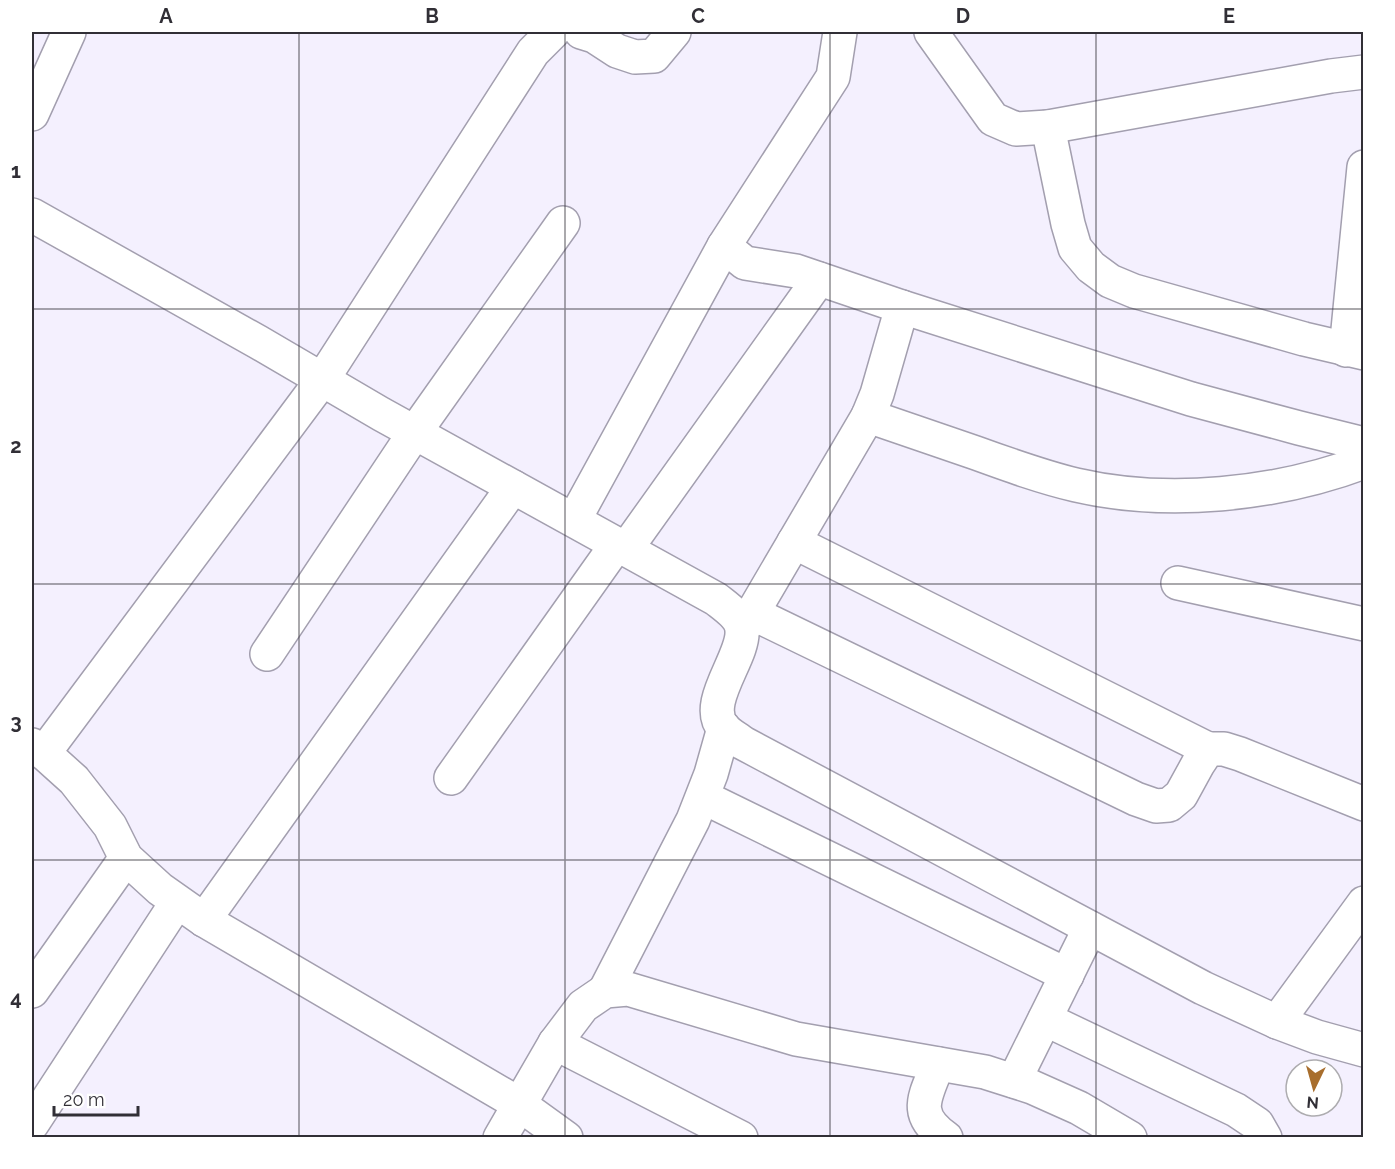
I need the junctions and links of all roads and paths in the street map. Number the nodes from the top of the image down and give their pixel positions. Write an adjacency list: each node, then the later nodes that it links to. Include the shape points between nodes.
1 (69, 32): 8 (street)
2 (553, 32): 17 (street, via 533,52)
3 (581, 32): 4 (street, via 635,57 654,56)
4 (674, 32)
5 (840, 32): 13 (street, via 833,77)
6 (931, 32): 9 (street, via 993,119 1016,129)
7 (1364, 72): 9 (street)
8 (32, 114)
9 (1048, 127): 16 (street, via 1075,249 1110,281)
10 (1364, 167): 16 (street)
11 (32, 215): 17 (street)
12 (563, 223): 19 (street)
13 (724, 246): 14 (street, via 745,263); 23 (street)
14 (819, 279): 15 (street); 25 (street)
15 (902, 308): 18 (street); 20 (street, via 1191,399)
16 (1354, 352)
17 (322, 380): 19 (street); 31 (street)
18 (868, 416): 21 (street, via 1033,473 1077,485 1143,495 1253,490 1298,483); 24 (street)
19 (415, 432): 22 (street); 29 (street)
20 (1364, 444)
21 (1364, 462)
22 (513, 487): 23 (street); 38 (street)
23 (574, 520): 25 (street)
24 (794, 542): 27 (street); 32 (street)
25 (622, 547): 27 (street, via 716,599); 33 (street)
26 (1178, 583): 28 (street)
27 (747, 621): 30 (street, via 720,695 717,715); 32 (street, via 1156,806 1169,805 1181,795)
28 (1364, 624)
29 (267, 654)
30 (724, 729): 34 (street); 39 (street)
31 (38, 749): 36 (street, via 74,780 110,826)
32 (1208, 749): 35 (street, via 1240,754)
33 (451, 778)
34 (703, 797): 40 (street); 42 (street)
35 (1364, 804)
36 (126, 858): 38 (street); 41 (street)
37 (1364, 903): 44 (street)
38 (190, 911): 49 (street); 50 (street)
39 (1090, 928): 40 (street); 44 (street)
40 (1067, 975): 43 (street)
41 (32, 991)
42 (605, 991): 45 (street, via 582,1006); 47 (street, via 628,989 796,1039)
43 (1045, 1019): 48 (street); 56 (street, via 1236,1110 1257,1124)
44 (1277, 1022): 46 (street)
45 (555, 1043): 49 (street); 53 (street)
46 (1364, 1050)
47 (938, 1064): 48 (street); 54 (street, via 924,1105 927,1119)
48 (1014, 1081): 55 (street, via 1079,1108)
49 (519, 1104): 51 (street); 52 (street)
50 (32, 1124)
51 (500, 1137)
52 (566, 1137)
53 (741, 1137)
54 (946, 1137)
55 (1130, 1137)
56 (1265, 1137)

